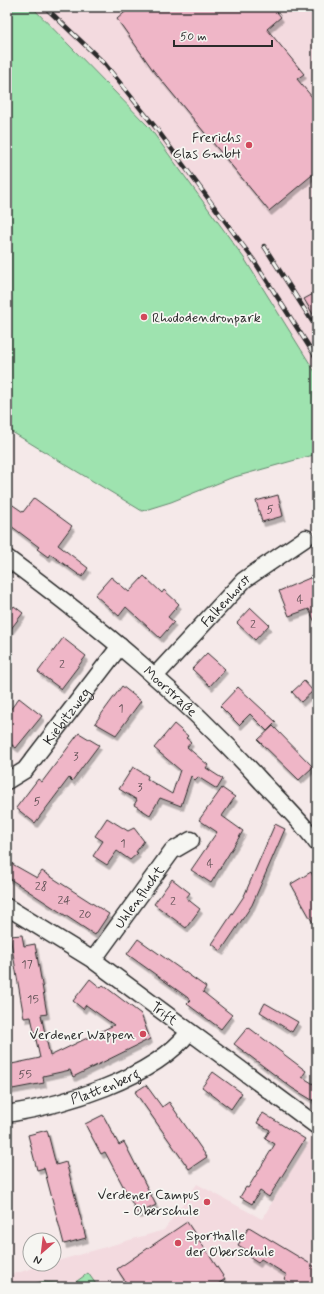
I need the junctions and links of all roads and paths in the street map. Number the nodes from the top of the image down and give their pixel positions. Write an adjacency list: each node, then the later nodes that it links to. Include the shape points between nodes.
1 (306, 538): 4 (street, Falkenhorst, via 244,580)
2 (7, 558): 3 (street, Moorstraße, via 72,606)
3 (120, 646): 4 (street, Moorstraße); 5 (street, Kiebitzweg, via 25,770)
4 (156, 675): 6 (street, Moorstraße, via 238,755)
5 (7, 781)
6 (315, 836)
7 (191, 840): 9 (street, Uhlenflucht, via 172,851)
8 (7, 907): 9 (street, Trift)
9 (93, 960): 10 (street, Trift)
10 (189, 1032): 11 (street, Plattenberg, via 167,1054 105,1087 68,1100); 12 (street, Trift)
11 (7, 1114)
12 (317, 1126)

